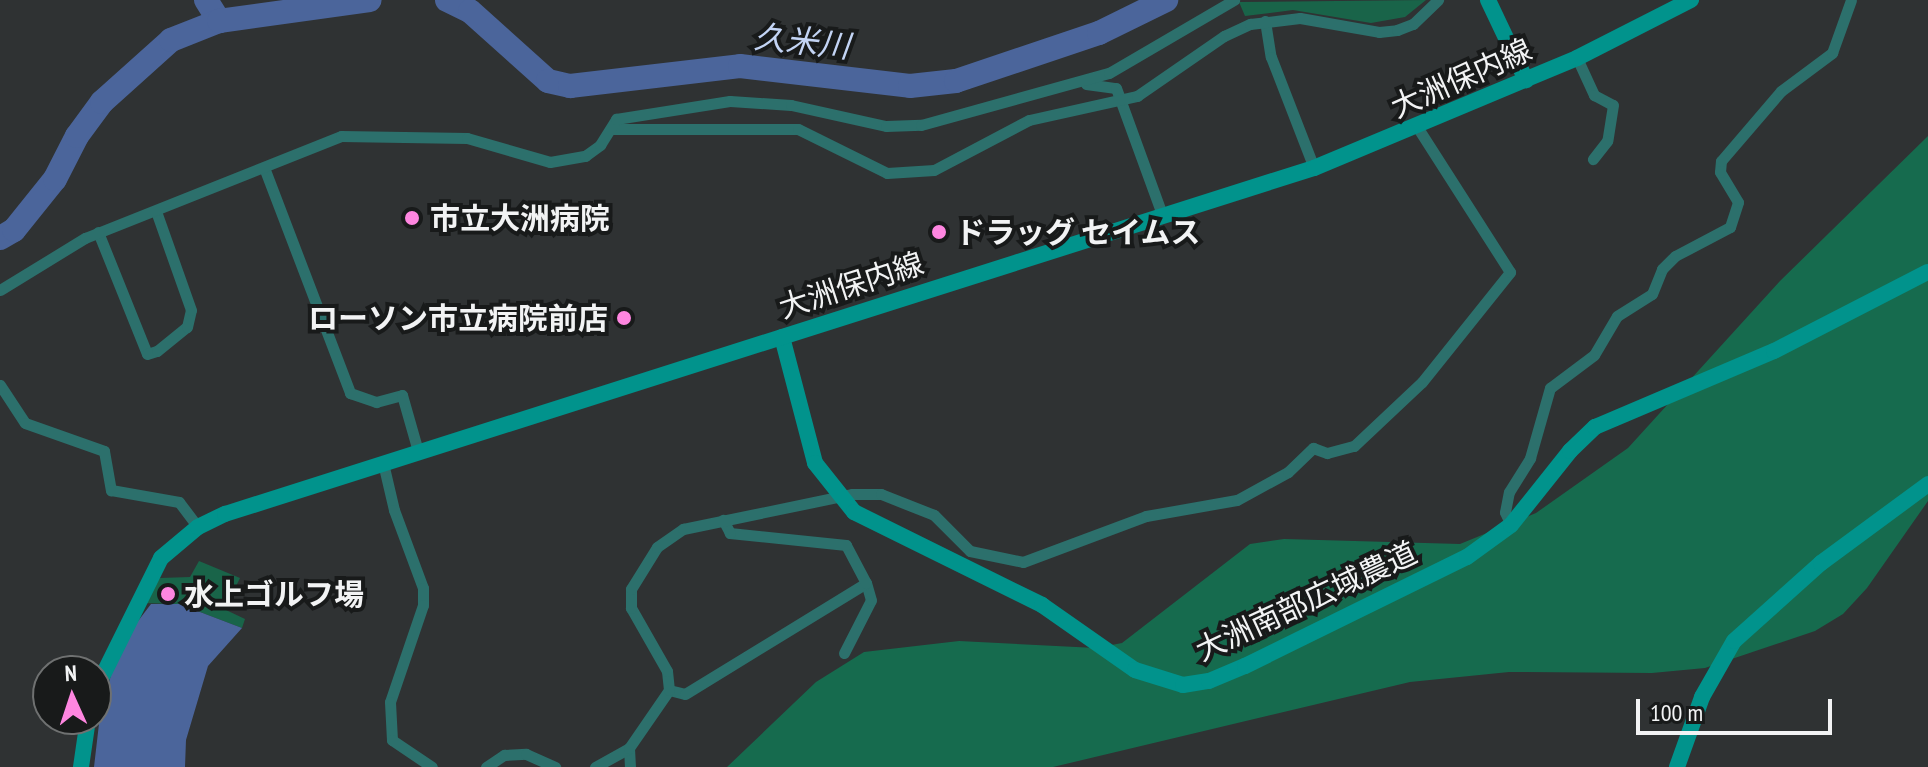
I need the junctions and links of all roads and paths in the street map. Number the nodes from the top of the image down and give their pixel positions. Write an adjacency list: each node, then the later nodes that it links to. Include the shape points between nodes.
1 (1234, 0): 9 (street, via 1139,60)
2 (1438, 0): 6 (street, via 1413,24 1397,30 1379,32 1311,19)
3 (1488, 0): 8 (street)
4 (1691, 0): 7 (street, 大洲保内線)
5 (1851, 0): 28 (street, via 1832,53 1781,91 1721,161 1720,172 1738,202 1730,227 1675,256 1662,269 1652,294 1617,316 1594,355 1550,388 1530,458 1509,492 1505,512)
6 (1265, 21): 10 (street, via 1224,36 1161,83); 14 (street, via 1271,57)
7 (1577, 58): 8 (street, 大洲保内線); 13 (street, via 1594,95 1613,105 1607,141)
8 (1526, 80): 11 (street, 大洲保内線)
9 (1069, 85): 10 (street, via 1116,88); 12 (street, via 921,125 886,126 762,101 616,119)
10 (1123, 101): 12 (street, via 1029,120 934,170 911,174 887,173 798,129); 17 (street)
11 (1418, 128): 14 (street, 大洲保内線); 26 (street, via 1510,272 1422,382 1354,446 1327,453 1313,448 1288,472 1237,500 1146,516 1023,562 970,551 934,515 900,500 881,494)
12 (613, 129): 15 (street, via 585,156 550,162 467,138 361,132)
13 (1593, 159)
14 (1314, 168): 17 (street, 大洲保内線)
15 (265, 170): 16 (street); 23 (street, via 350,393 376,402 402,395)
16 (156, 211): 18 (street); 18 (street, via 191,310 187,327 157,351 147,354)
17 (1163, 217): 21 (street, 大洲保内線)
18 (98, 232): 20 (street)
19 (1928, 272): 28 (street, 大洲南部広域農道, via 1774,351 1595,427)
20 (0, 290)
21 (782, 337): 23 (street, 大洲保内線); 26 (street, 大洲南部広域農道, via 806,437 823,479)
22 (0, 385): 29 (street, via 25,423 104,451 111,490 179,502)
23 (418, 451): 24 (street, 大洲保内線)
24 (383, 463): 29 (street, 大洲保内線); 37 (street, via 423,588 423,605 390,702 392,740)
25 (1928, 484): 42 (street, via 1821,563 1734,641 1702,697)
26 (838, 498): 27 (street); 28 (street, 大洲南部広域農道, via 878,527 1042,605 1135,670 1183,685 1245,666 1467,557)
27 (723, 520): 30 (street, via 730,533 846,545); 33 (street, via 667,538 631,589 631,608 667,671)
28 (1511, 525)
29 (198, 527): 32 (street, 大洲保内線, via 175,543 154,569)
30 (866, 583): 31 (street, via 871,600); 33 (street, via 685,694)
31 (844, 653)
32 (112, 656)
33 (669, 690): 35 (street)
34 (86, 735): 36 (street)
35 (629, 748): 40 (street); 41 (street)
36 (81, 767)
37 (432, 767)
38 (486, 767): 39 (street, via 504,755 526,754)
39 (555, 767)
40 (595, 767)
41 (630, 767)
42 (1677, 767)

